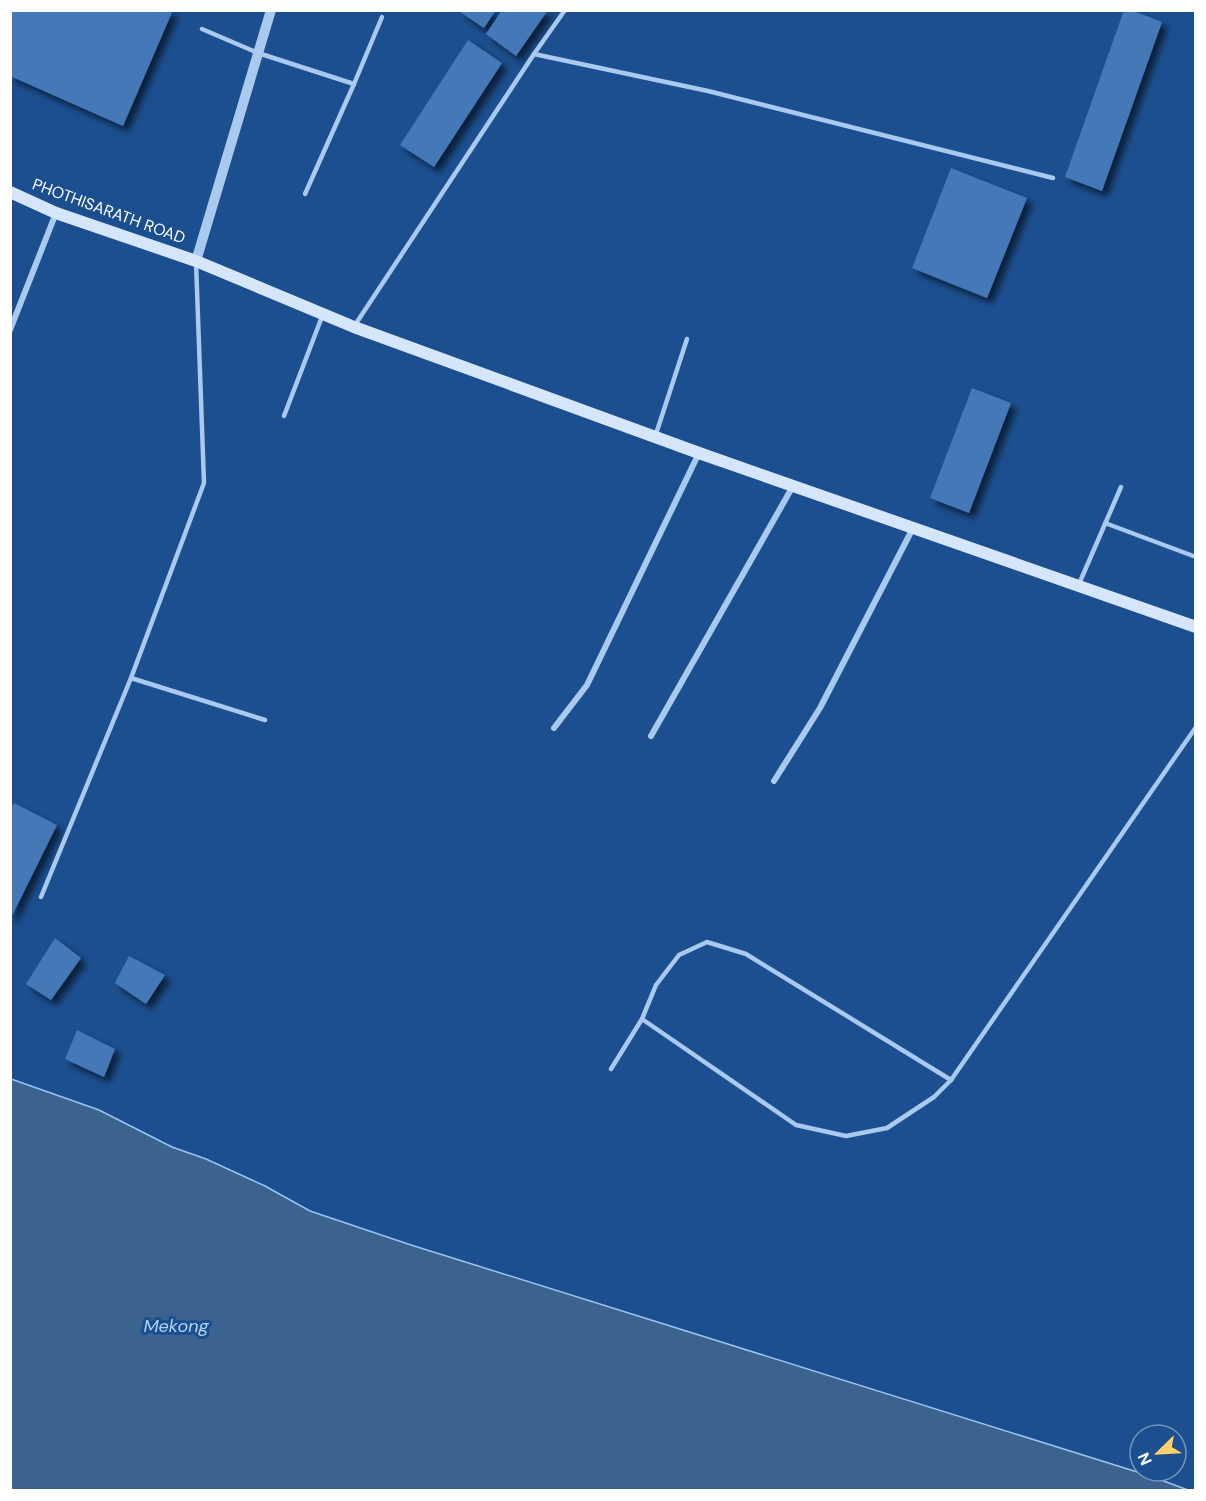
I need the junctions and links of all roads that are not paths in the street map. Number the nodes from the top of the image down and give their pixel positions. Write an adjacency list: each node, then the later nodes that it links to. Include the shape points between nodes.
1 (271, 10): 5 (street)
2 (565, 10): 6 (lane)
3 (382, 17): 7 (lane)
4 (202, 29): 5 (lane)
5 (258, 53): 7 (lane); 12 (street)
6 (534, 54): 8 (lane, via 708,91); 14 (lane)
7 (354, 84): 10 (lane)
8 (1053, 178)
9 (10, 192): 11 (main road, PHOTHISARATH ROAD)
10 (305, 194)
11 (56, 213): 12 (main road, PHOTHISARATH ROAD); 15 (street)
12 (196, 261): 13 (main road, PHOTHISARATH ROAD); 27 (lane, via 204,483)
13 (323, 314): 14 (main road, PHOTHISARATH ROAD); 17 (lane)
14 (354, 327): 18 (main road, PHOTHISARATH ROAD)
15 (10, 330)
16 (687, 339): 18 (lane)
17 (284, 416)
18 (655, 436): 19 (main road, PHOTHISARATH ROAD)
19 (699, 453): 20 (main road, PHOTHISARATH ROAD); 30 (street, via 587,685)
20 (793, 486): 23 (main road, PHOTHISARATH ROAD); 31 (street)
21 (1121, 487): 22 (lane)
22 (1105, 523): 24 (lane); 25 (lane)
23 (914, 528): 25 (main road, PHOTHISARATH ROAD); 32 (street, via 820,708)
24 (1196, 557)
25 (1078, 586): 26 (main road, PHOTHISARATH ROAD)
26 (1196, 627)
27 (131, 678): 28 (lane); 33 (lane)
28 (265, 720)
29 (1196, 726): 36 (lane)
30 (554, 728)
31 (651, 736)
32 (774, 781)
33 (41, 897)
34 (642, 1019): 35 (lane); 36 (lane, via 796,1125 846,1136 887,1128 934,1097); 36 (lane, via 656,985 679,955 707,942 746,954)
35 (611, 1069)
36 (951, 1080)

